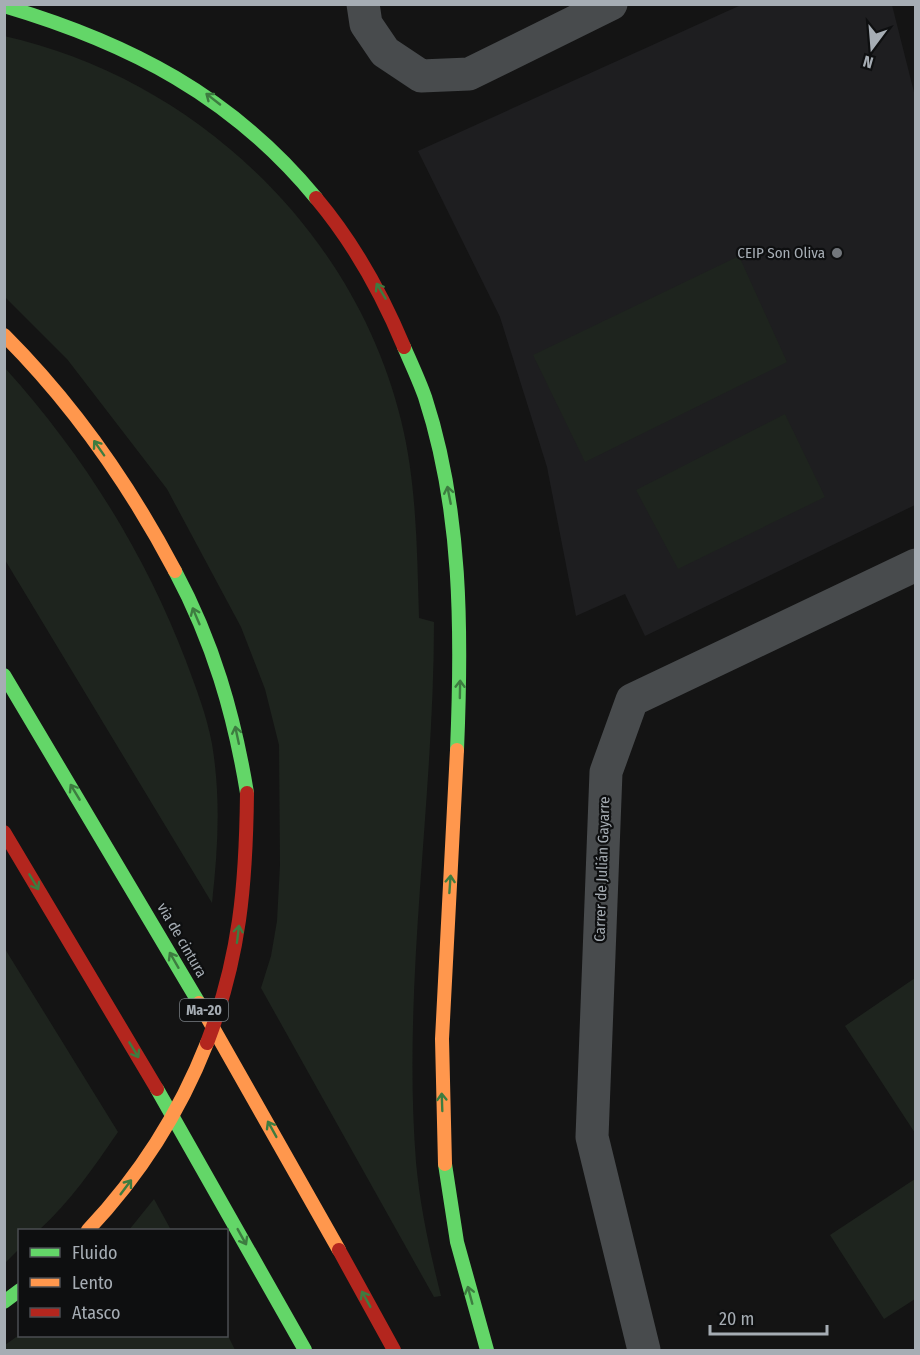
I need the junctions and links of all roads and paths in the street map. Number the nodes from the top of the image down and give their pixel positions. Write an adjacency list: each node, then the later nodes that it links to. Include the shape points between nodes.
1 (363, 4): 2 (street, via 366,24 385,52 421,76 469,74)
2 (611, 4)
3 (4, 6): 13 (highway, one-way to 3, via 459,1253 444,1151 441,1082 460,732 460,588 453,514 439,444 419,376 391,309 354,246 310,188 259,135 202,91 139,55 73,26)
4 (4, 335): 8 (highway, one-way to 4, bridge, via 111,1208 151,1154 187,1087 218,1015 236,946 242,903 247,793 237,733 219,670 158,538 71,408)
5 (915, 565): 14 (street, Carrer de Julián Gayarre, via 632,700 606,772 592,1137)
6 (4, 675): 12 (highway, via de cintura / Ma-20, one-way to 6, via 238,1068)
7 (4, 832): 11 (highway, one-way to 11, via 154,1083)
8 (89, 1229)
9 (18, 1292): 10 (highway)
10 (4, 1302)
11 (305, 1350)
12 (394, 1350)
13 (487, 1350)
14 (644, 1350)

